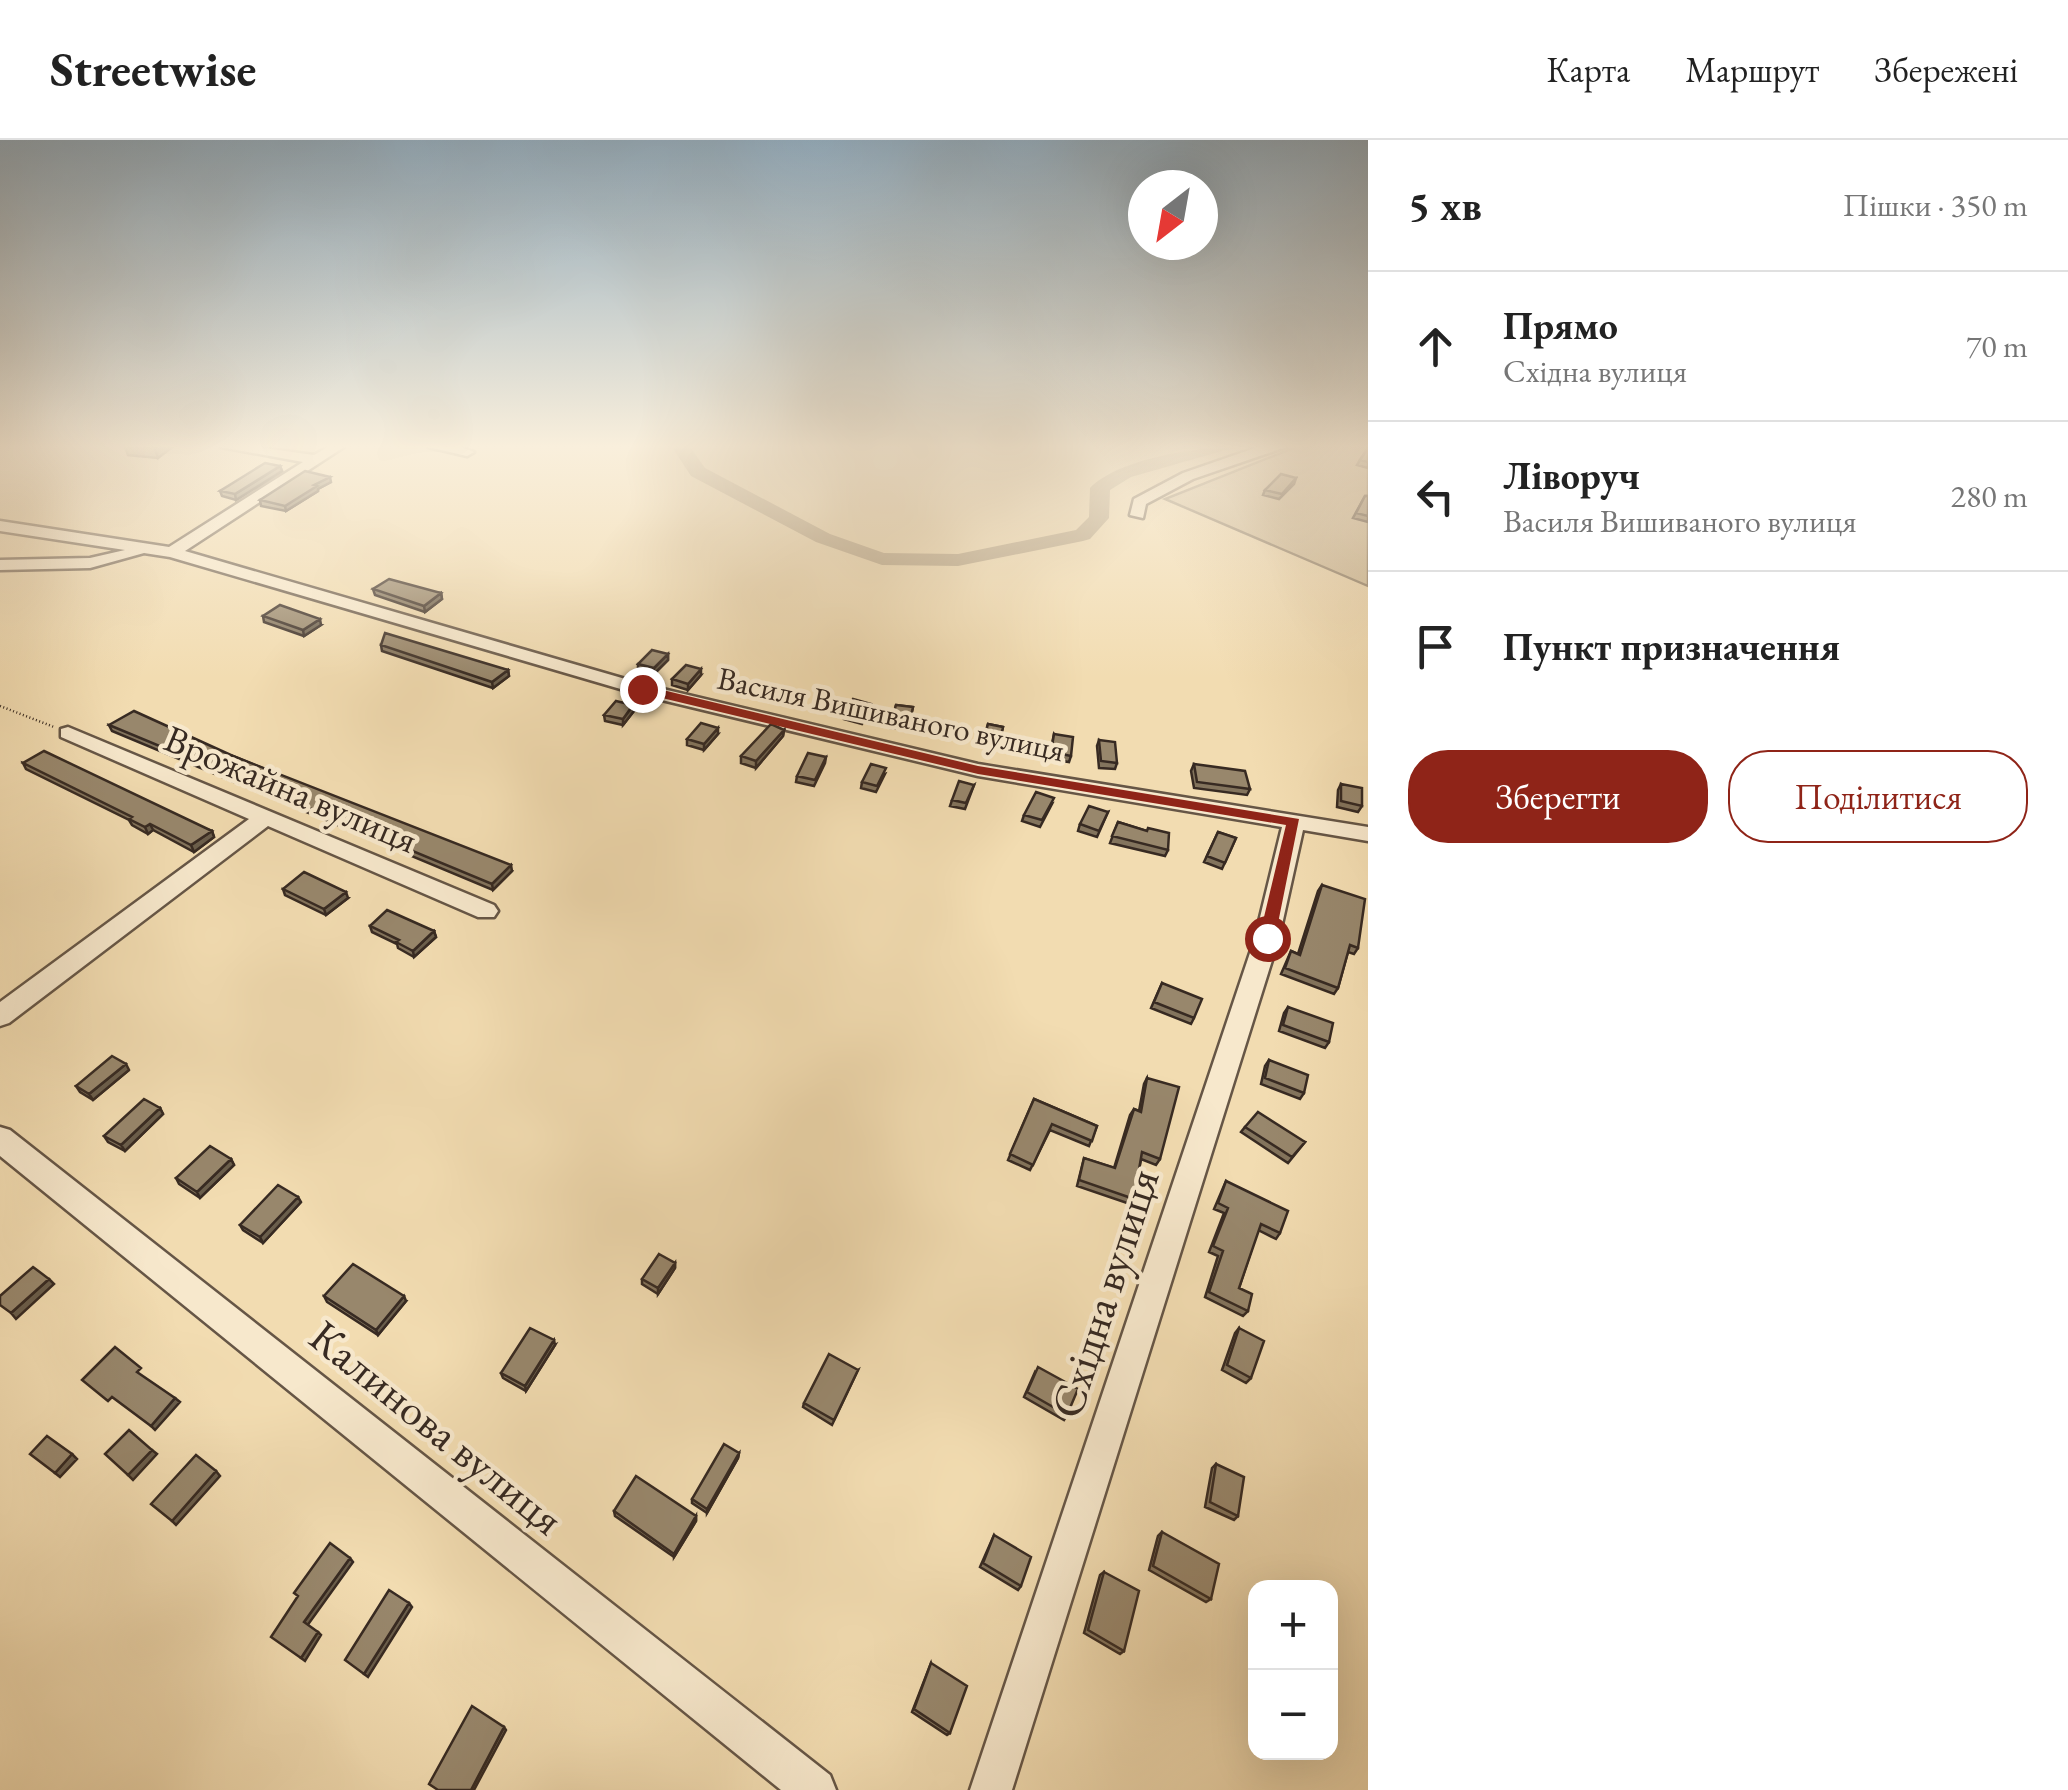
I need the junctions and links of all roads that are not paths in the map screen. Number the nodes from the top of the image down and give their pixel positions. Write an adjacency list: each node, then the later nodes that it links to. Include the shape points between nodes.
1 (216, 524): 4 (street)
2 (0, 526): 3 (street, Василя Вишиваного вулиця)
3 (143, 547): 4 (street, Василя Вишиваного вулиця); 5 (street, via 99,562)
4 (172, 552): 8 (street, Василя Вишиваного вулиця, via 679,698 978,770)
5 (0, 566)
6 (68, 732): 7 (street, Врожайна вулиця)
7 (266, 817): 10 (street, Врожайна вулиця); 11 (street)
8 (1294, 822): 9 (street, Василя Вишиваного вулиця); 14 (street, Східна вулиця, via 1267,938)
9 (1368, 834)
10 (486, 910)
11 (0, 1016)
12 (0, 1139): 13 (street, Калинова вулиця)
13 (815, 1790)
14 (991, 1790)

